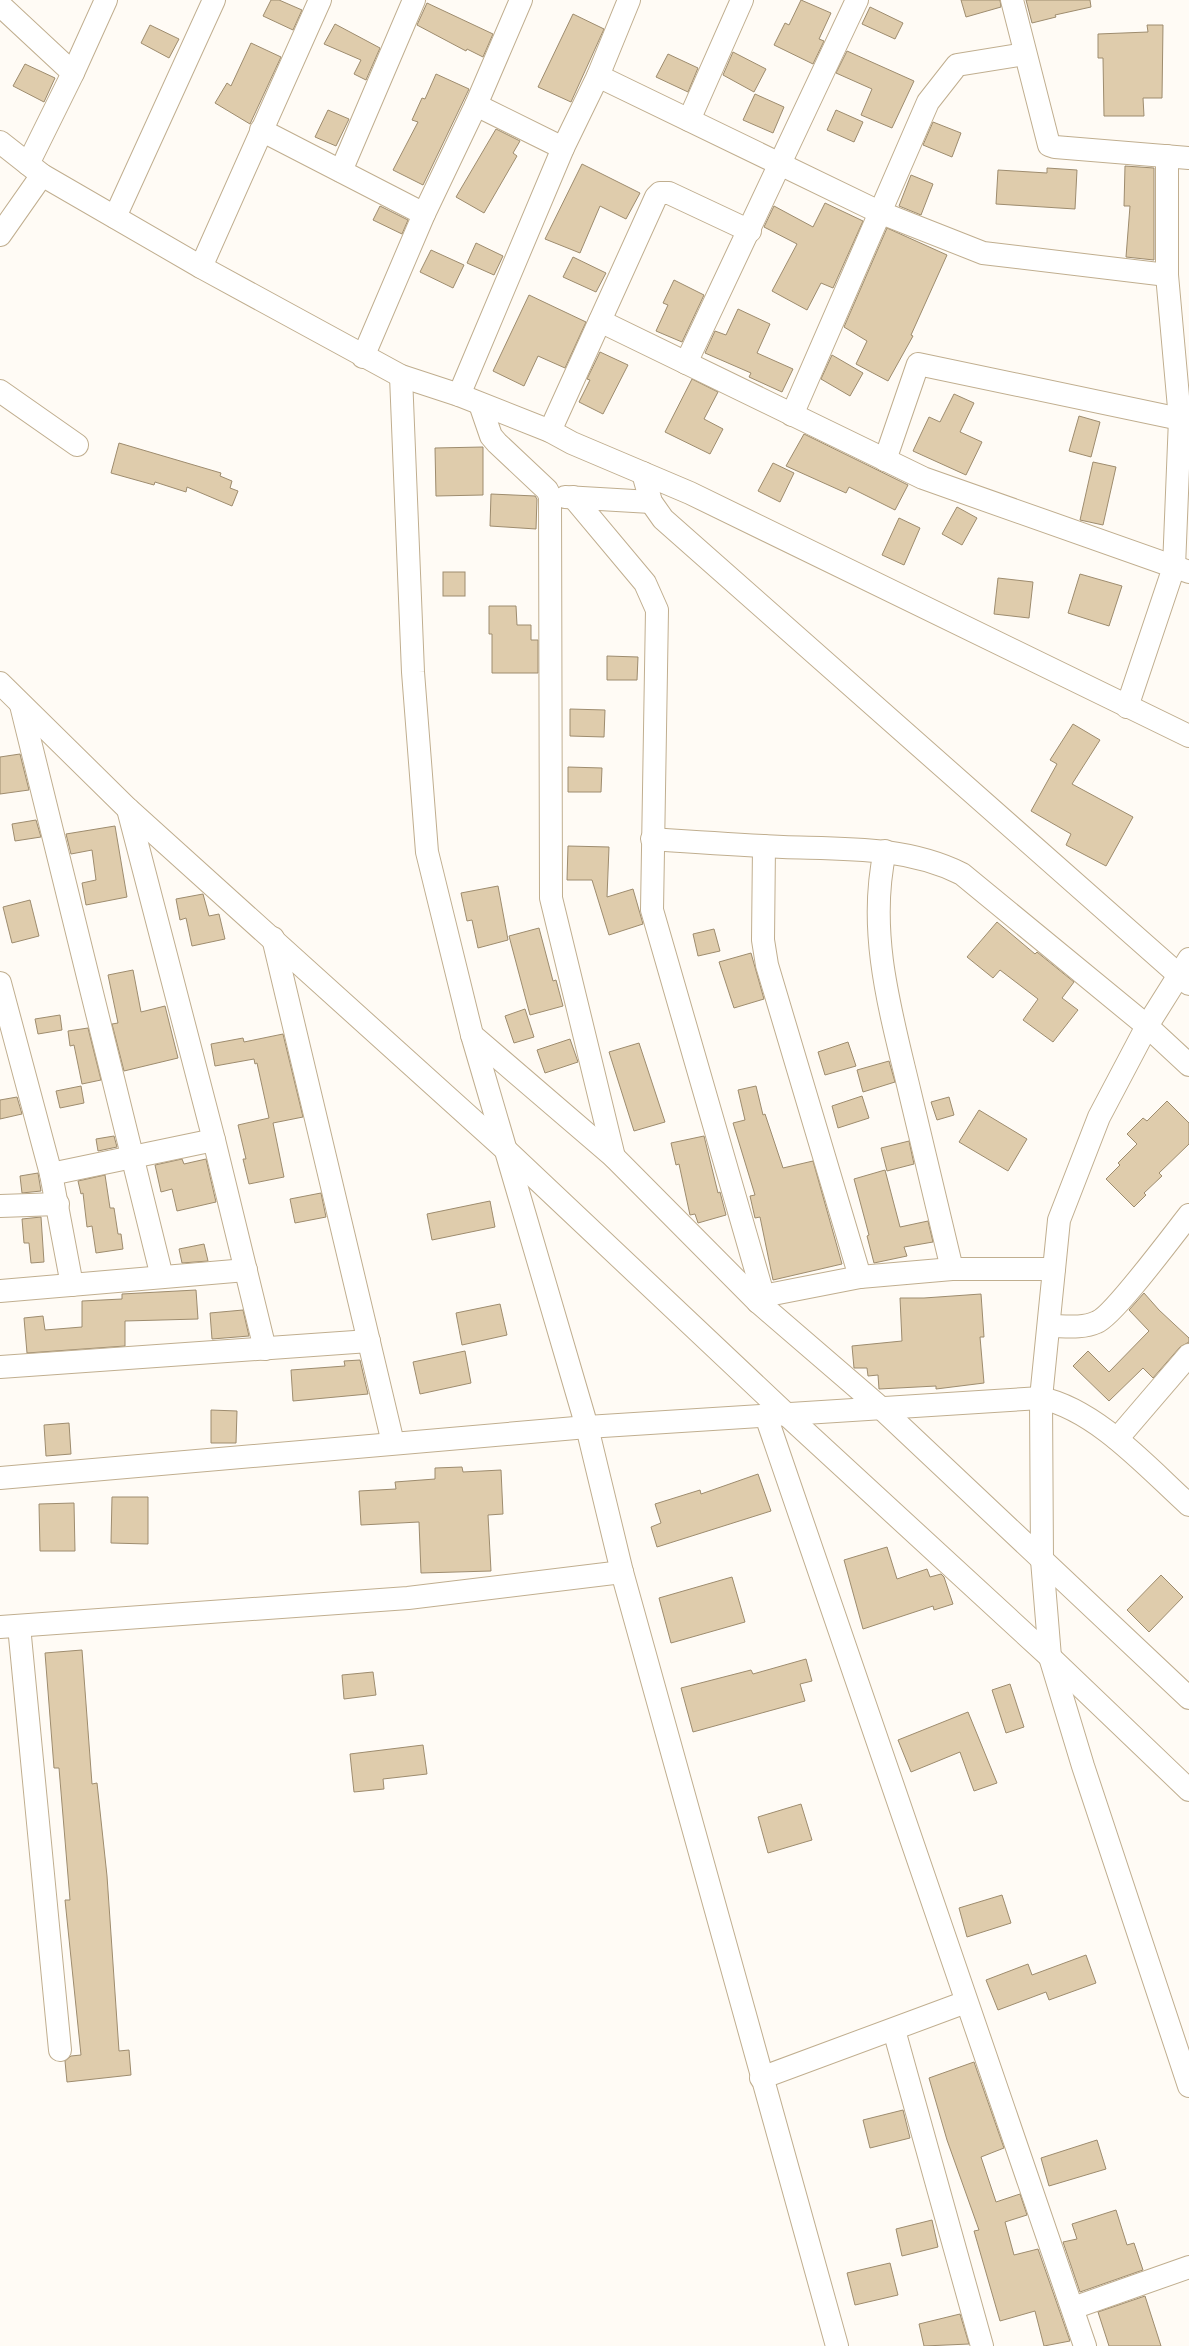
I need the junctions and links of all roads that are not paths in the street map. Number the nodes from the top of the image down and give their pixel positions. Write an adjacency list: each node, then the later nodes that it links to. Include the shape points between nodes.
1 (106, 0): 12 (street)
2 (214, 0): 26 (street)
3 (320, 0): 16 (street)
4 (414, 0): 23 (street)
5 (521, 0): 14 (street)
6 (629, 0): 13 (street)
7 (742, 0): 15 (street)
8 (857, 0): 21 (street)
9 (1012, 0): 11 (street)
10 (0, 5): 12 (street)
11 (1025, 54): 19 (street, via 1049,145); 24 (street, via 957,65 928,102)
12 (73, 72): 22 (street)
13 (598, 76): 15 (street); 18 (street)
14 (476, 105): 18 (street); 25 (street)
15 (689, 120): 21 (street)
16 (261, 130): 23 (street); 29 (street)
17 (0, 142): 22 (street)
18 (563, 148): 36 (street)
19 (1167, 156): 20 (street); 30 (street)
20 (1189, 158)
21 (779, 164): 24 (street); 27 (street)
22 (35, 169): 26 (street); 28 (street)
23 (341, 171): 25 (street)
24 (879, 212): 30 (street, via 983,253); 38 (street)
25 (424, 214): 32 (street)
26 (115, 216): 29 (street)
27 (750, 231): 31 (street, via 669,193 660,193); 33 (street)
28 (0, 235)
29 (200, 267): 32 (street)
30 (1167, 275): 39 (street)
31 (600, 321): 33 (street); 40 (street)
32 (363, 356): 34 (street)
33 (686, 364): 38 (street)
34 (401, 376): 36 (street); 60 (street, via 413,672 427,852)
35 (0, 391): 41 (street)
36 (459, 394): 37 (street)
37 (480, 404): 40 (street); 44 (street, via 497,443 547,490)
38 (792, 415): 42 (street)
39 (1180, 419): 42 (street, via 918,364); 47 (street)
40 (550, 431): 43 (street)
41 (77, 445)
42 (885, 460): 47 (street, via 923,478)
43 (643, 473): 46 (street); 50 (street, via 690,493)
44 (550, 496): 45 (street); 65 (street, via 551,898)
45 (573, 497): 46 (street); 53 (street, via 645,583 657,610)
46 (651, 502): 57 (street, via 658,514 669,524)
47 (1181, 569): 50 (street)
48 (0, 684): 49 (street)
49 (21, 705): 52 (street); 64 (street)
50 (1127, 707): 51 (street)
51 (1189, 736)
52 (128, 809): 56 (street); 62 (street)
53 (652, 839): 54 (street); 77 (street, via 650,899 654,921)
54 (764, 846): 55 (street); 74 (street, via 763,940 767,965)
55 (885, 851): 59 (street, via 927,858 962,874); 70 (street, via 879,883 878,917 884,982)
56 (273, 938): 63 (street); 79 (street)
57 (1186, 973): 59 (street)
58 (0, 983): 66 (street)
59 (1147, 1026): 61 (street); 71 (street, via 1100,1117 1059,1220)
60 (472, 1035): 63 (street); 65 (street)
61 (1189, 1065)
62 (214, 1140): 64 (street); 72 (street)
63 (506, 1150): 85 (street); 86 (street)
64 (132, 1156): 66 (street); 73 (street)
65 (614, 1157): 77 (street)
66 (51, 1174): 67 (street)
67 (58, 1204): 68 (street); 75 (street)
68 (0, 1206)
69 (1189, 1216): 78 (street, via 1115,1307 1098,1322 1081,1326)
70 (952, 1269): 71 (street); 74 (street)
71 (1054, 1269): 78 (street)
72 (246, 1270): 73 (street); 80 (street)
73 (162, 1277): 75 (street)
74 (860, 1277): 77 (street)
75 (72, 1286): 76 (street)
76 (0, 1291)
77 (761, 1300): 84 (street)
78 (1048, 1326): 83 (street)
79 (369, 1341): 80 (street); 88 (street)
80 (265, 1349): 82 (street)
81 (1189, 1355): 87 (street)
82 (0, 1367)
83 (1041, 1398): 84 (street); 87 (street, via 1070,1406); 91 (street)
84 (881, 1408): 85 (street); 91 (street)
85 (776, 1416): 86 (street); 94 (street); 97 (street)
86 (587, 1427): 88 (street); 92 (street)
87 (1117, 1439): 90 (street)
88 (393, 1443): 89 (street)
89 (0, 1478)
90 (1189, 1505)
91 (1042, 1560): 94 (street); 95 (street)
92 (622, 1572): 93 (street, via 408,1598); 100 (street)
93 (9, 1626): 99 (street)
94 (1050, 1657): 96 (street); 101 (street, via 1083,1766)
95 (1189, 1698)
96 (1189, 1790)
97 (966, 2002): 98 (street); 103 (street)
98 (894, 2030): 100 (street); 105 (street)
99 (60, 2050)
100 (761, 2078): 104 (street)
101 (1189, 2086)
102 (1189, 2267): 103 (street)
103 (1073, 2308): 106 (street)
104 (837, 2346)
105 (982, 2346)
106 (1085, 2346)

